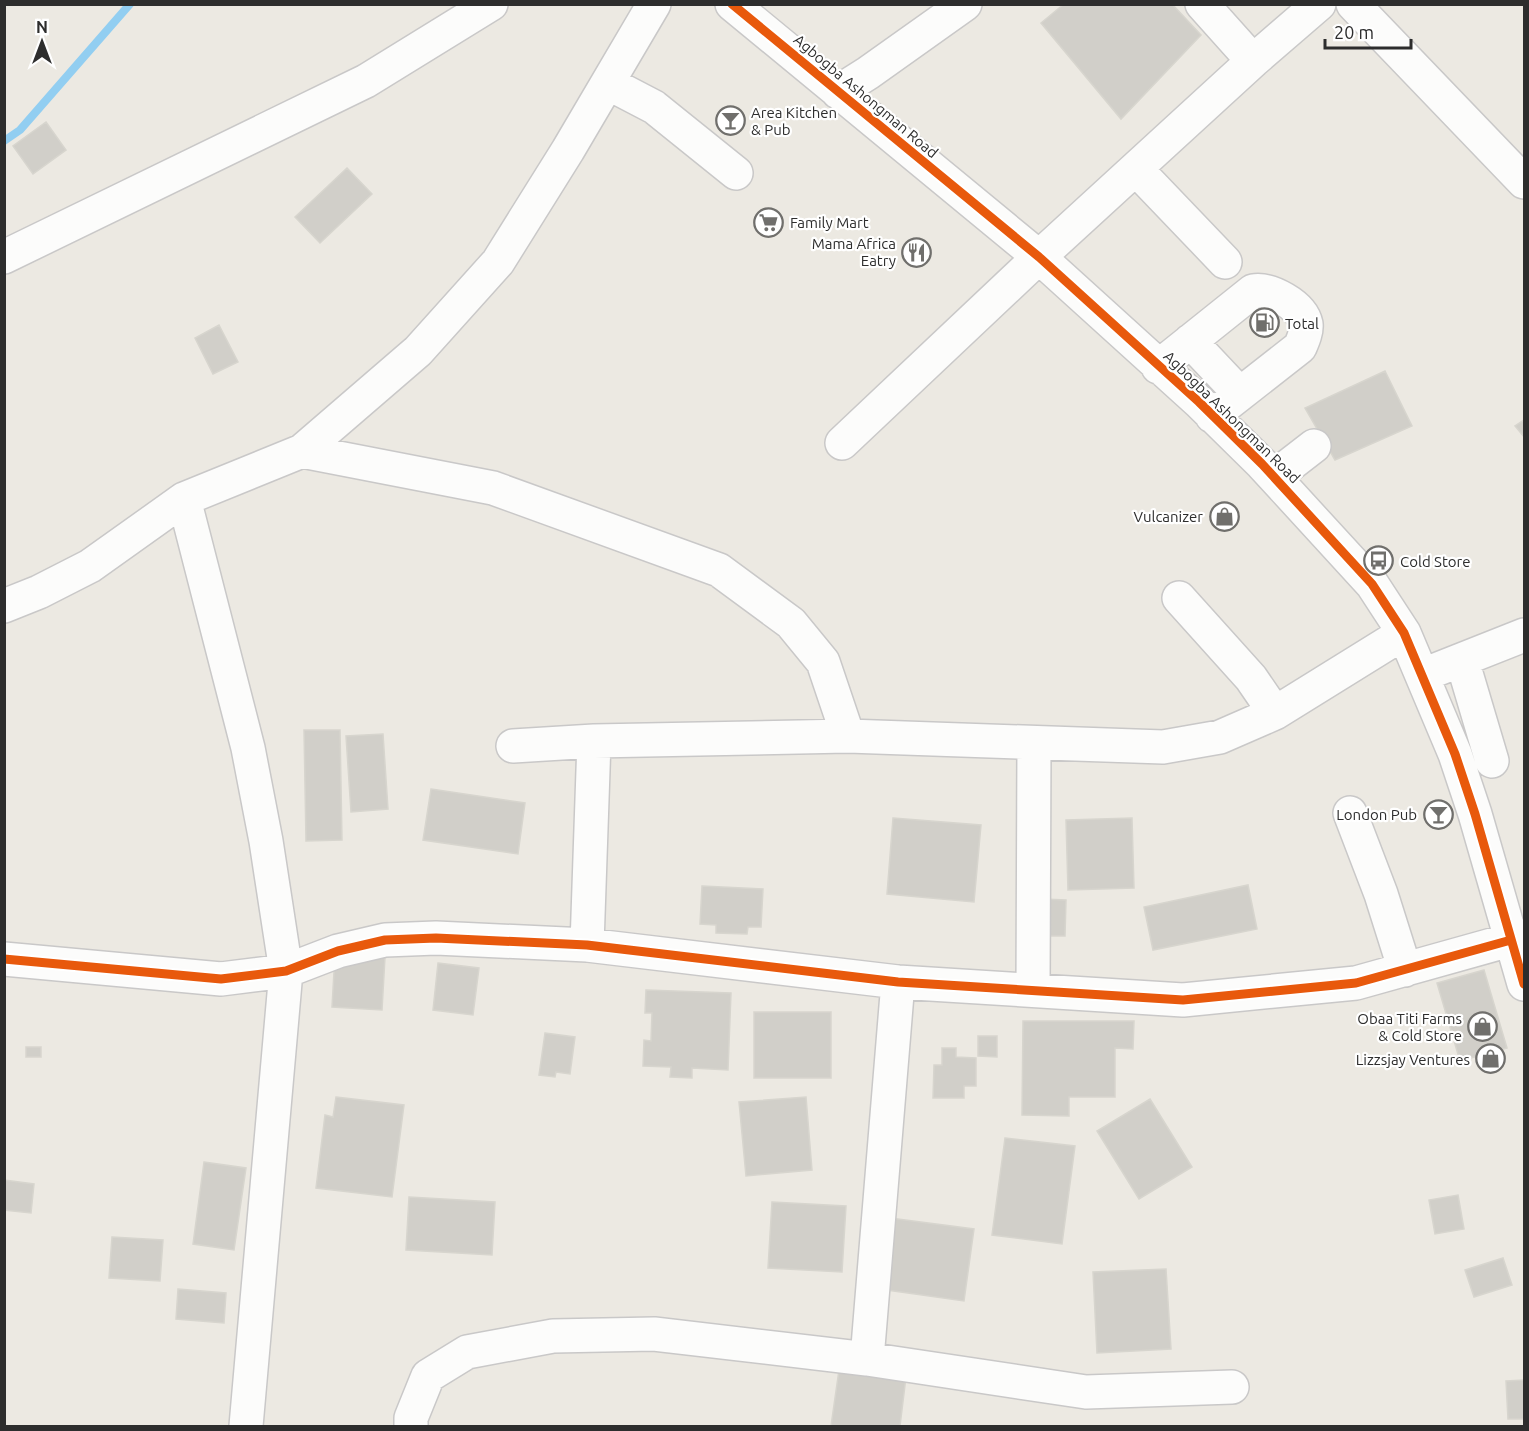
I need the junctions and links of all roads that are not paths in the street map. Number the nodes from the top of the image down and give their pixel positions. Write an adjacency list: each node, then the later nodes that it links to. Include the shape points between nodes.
1 (491, 4): 14 (street, via 366,81)
2 (654, 4): 9 (street)
3 (732, 4): 10 (street, Agbogba Ashongman Road)
4 (965, 4): 10 (street)
5 (1202, 4): 8 (street)
6 (1319, 4): 8 (street)
7 (1353, 4): 13 (street)
8 (1253, 61): 11 (street)
9 (608, 83): 12 (street, via 654,107); 23 (street, via 498,262 418,351)
10 (838, 92): 15 (street, Agbogba Ashongman Road)
11 (1136, 169): 15 (street); 16 (street)
12 (736, 173)
13 (1524, 182)
14 (4, 257)
15 (1039, 257): 18 (street, Agbogba Ashongman Road); 21 (street)
16 (1225, 262)
17 (1190, 341): 18 (street); 19 (street); 19 (street, via 1253,291 1273,292 1300,314 1306,324 1300,347)
18 (1158, 367): 20 (street, Agbogba Ashongman Road)
19 (1240, 394): 20 (street)
20 (1212, 416): 24 (street, Agbogba Ashongman Road)
21 (842, 442)
22 (1314, 446): 24 (street)
23 (302, 451): 25 (street); 33 (street, via 493,488 719,570 791,623 823,662)
24 (1274, 477): 28 (street, Agbogba Ashongman Road, via 1372,584)
25 (184, 499): 27 (street, via 90,566); 43 (street, via 248,748)
26 (1179, 598): 32 (street, via 1251,678)
27 (4, 606)
28 (1404, 633): 31 (street, Agbogba Ashongman Road); 32 (street)
29 (1524, 635): 30 (street)
30 (1462, 660): 31 (street); 37 (street)
31 (1423, 675): 39 (street, Agbogba Ashongman Road, via 1455,754)
32 (1275, 713): 35 (street, via 1220,737 1163,747)
33 (848, 736): 34 (street); 35 (street)
34 (594, 741): 36 (street); 40 (street)
35 (1034, 743): 46 (street)
36 (513, 746)
37 (1492, 761)
38 (1350, 813): 42 (street)
39 (1518, 938): 42 (street); 45 (street, Agbogba Ashongman Road)
40 (586, 945): 43 (street, via 436,938 385,940 338,951); 44 (street)
41 (4, 959): 43 (street, via 220,978)
42 (1405, 970): 46 (street, via 1356,983 1183,1000)
43 (286, 971): 49 (street)
44 (898, 982): 46 (street); 47 (street)
45 (1524, 984)
46 (1032, 990)
47 (867, 1359): 48 (street, via 1086,1392); 50 (street, via 654,1334 553,1336 467,1352 428,1376)
48 (1232, 1387)
49 (246, 1426)
50 (411, 1426)

